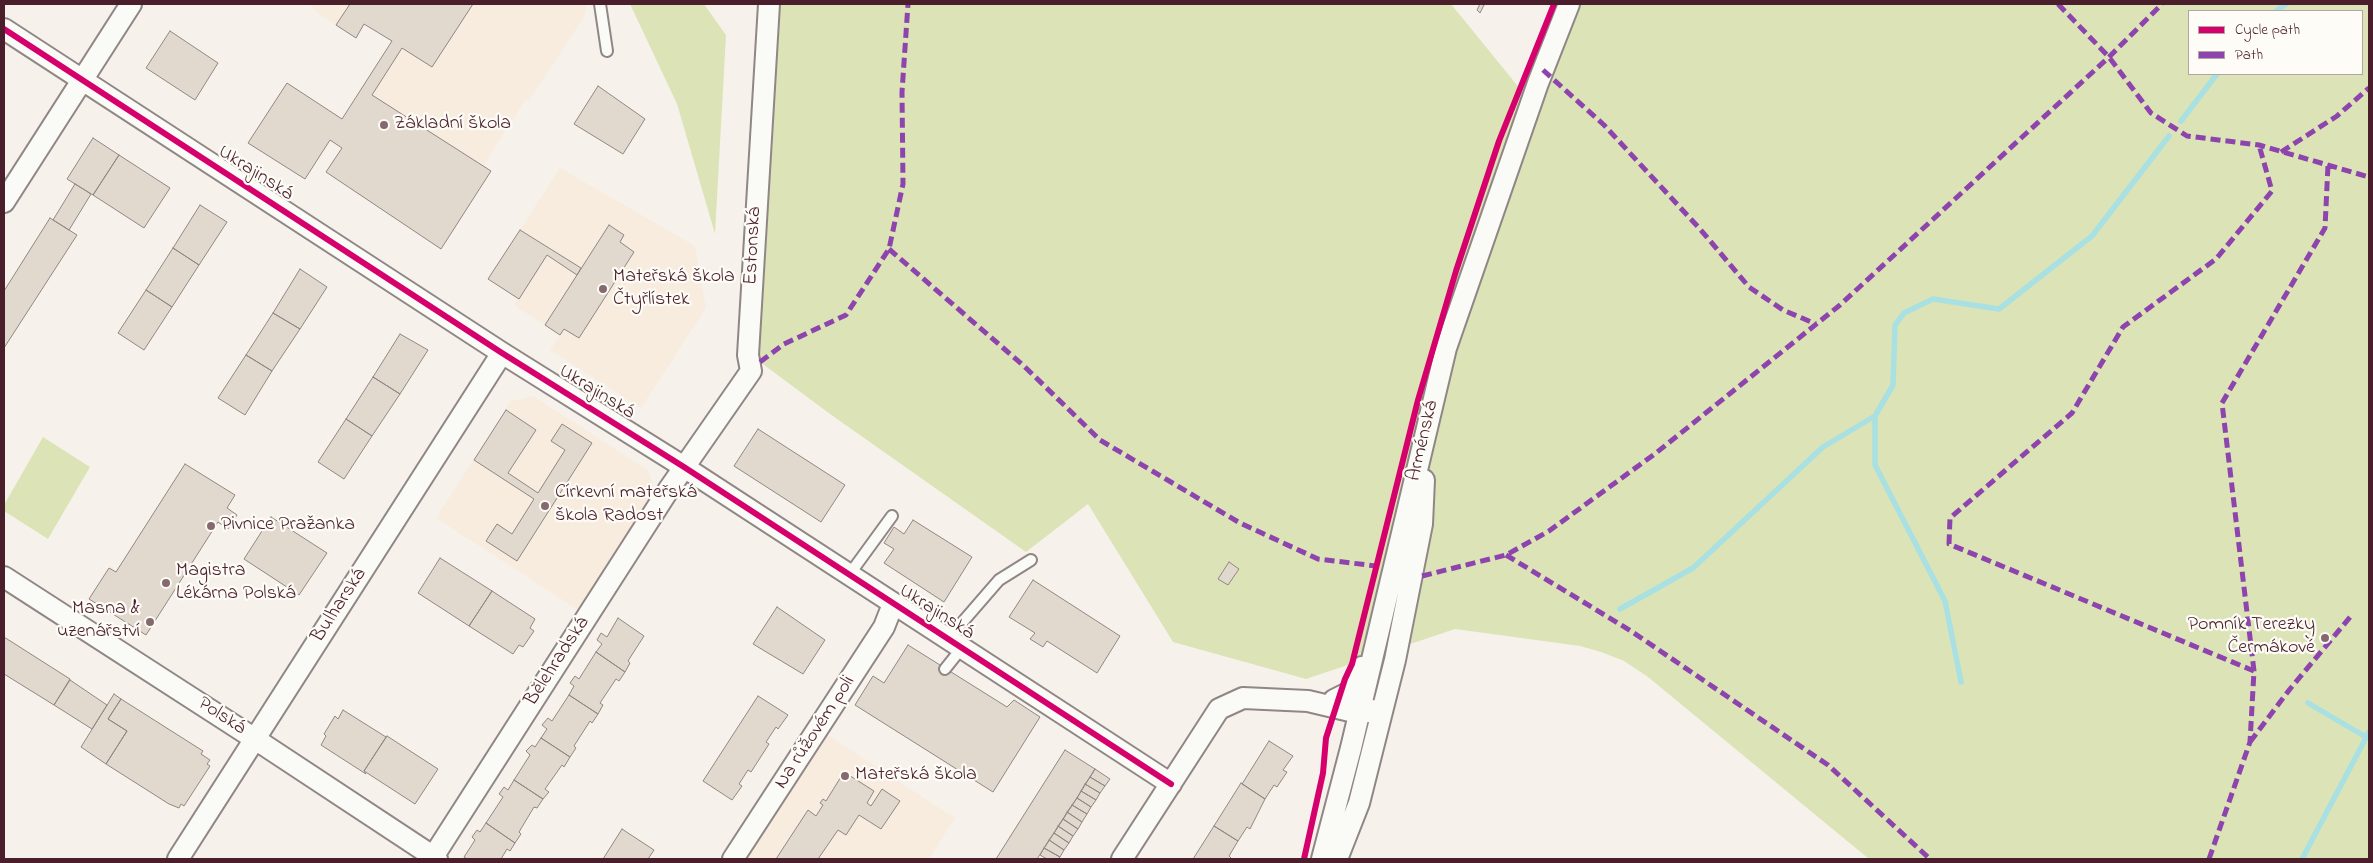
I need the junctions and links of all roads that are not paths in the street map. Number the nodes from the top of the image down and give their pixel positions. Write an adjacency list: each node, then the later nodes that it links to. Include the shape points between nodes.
1 (131, 4): 7 (street)
2 (600, 4): 6 (lane)
3 (769, 4): 11 (street, Estonská, via 748,355 751,371)
4 (1569, 4): 10 (street, Arménská, via 1538,83 1446,348)
5 (4, 29): 7 (street, Ukrajinská)
6 (607, 51)
7 (82, 81): 8 (street); 9 (street, Ukrajinská)
8 (4, 202)
9 (502, 353): 11 (street, Ukrajinská); 23 (street, Bulharská)
10 (1426, 429): 12 (street, Arménská); 20 (street, via 1422,524)
11 (684, 467): 15 (street, Ukrajinská); 26 (street, Bělehradská)
12 (1416, 475): 21 (street, via 1399,524 1358,682 1348,693); 22 (street, Arménská)
13 (892, 516): 15 (lane)
14 (1031, 560): 18 (lane, via 999,580)
15 (849, 575): 17 (street, Ukrajinská)
16 (4, 577): 23 (street, Polská)
17 (893, 604): 18 (street, Ukrajinská); 28 (street, Na růžovém poli, via 884,627)
18 (954, 644): 19 (lane); 25 (street, Ukrajinská)
19 (944, 669)
20 (1386, 696): 22 (street, via 1368,712); 32 (street, via 1359,803)
21 (1331, 703): 22 (street, via 1351,703); 24 (street, via 1346,723); 25 (street, via 1243,698 1219,709)
22 (1360, 712): 24 (street, Arménská); 31 (street, via 1368,732)
23 (255, 738): 26 (street, Polská); 27 (street, Bulharská)
24 (1351, 748): 30 (street, Arménská)
25 (1171, 784): 29 (street)
26 (435, 858)
27 (178, 859)
28 (734, 859)
29 (1122, 859)
30 (1322, 859)
31 (1332, 859)
32 (1337, 859)

